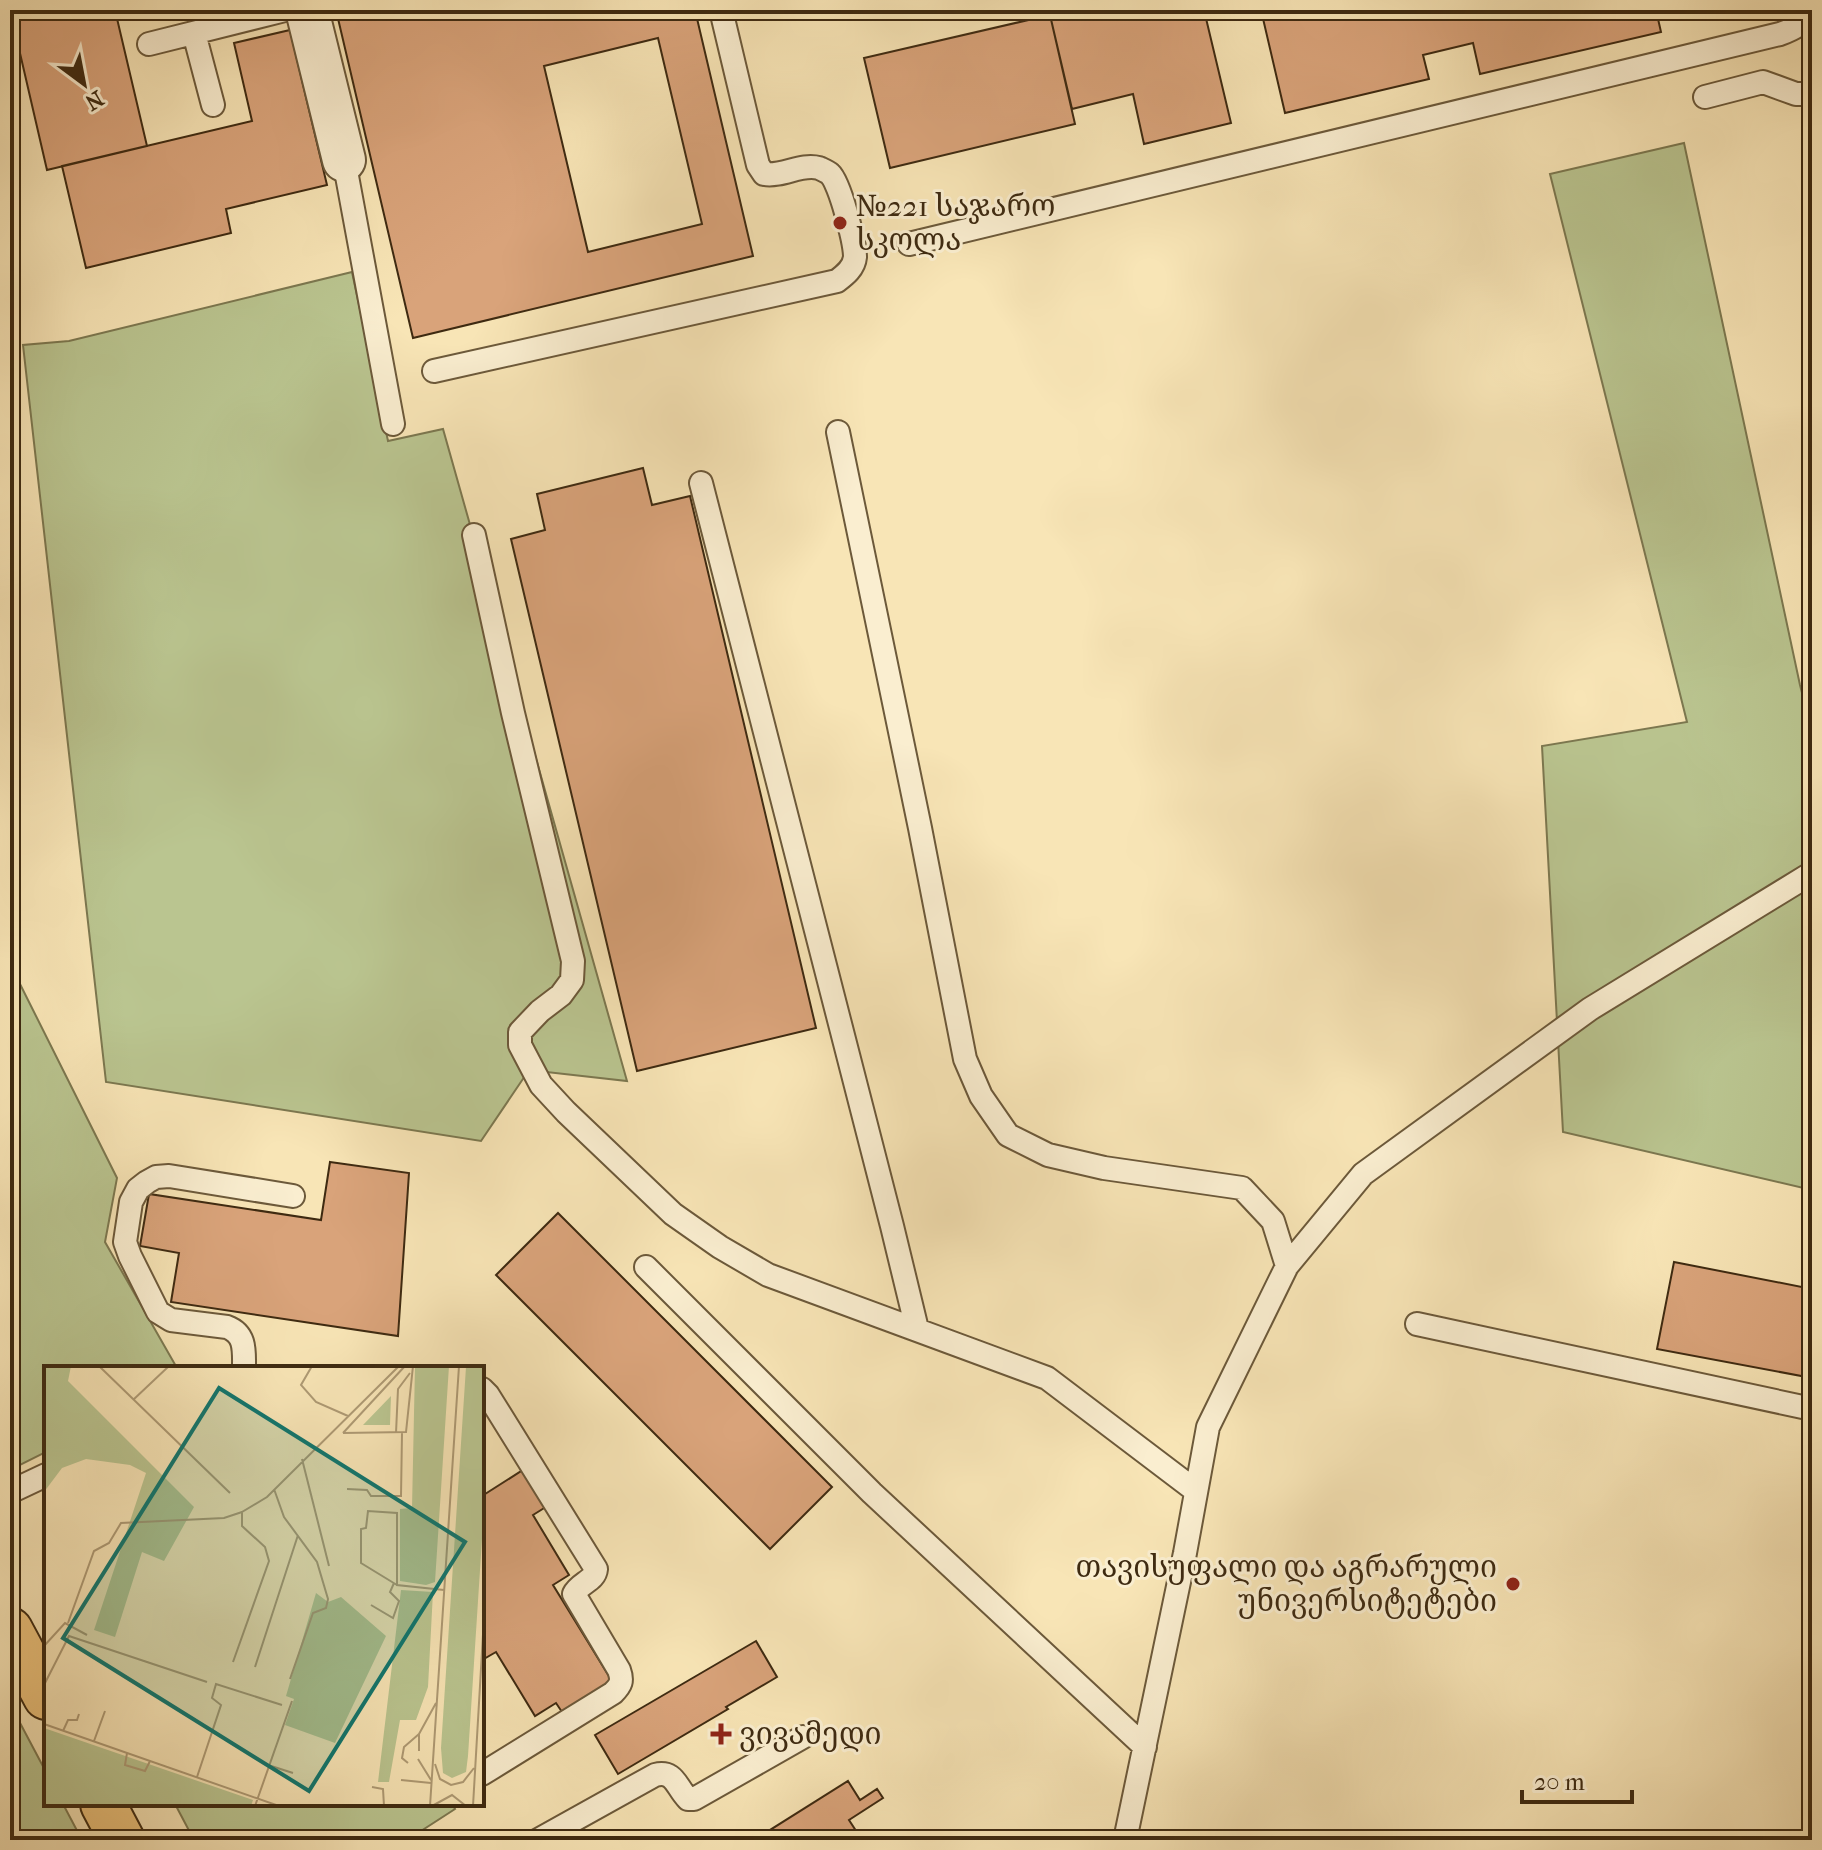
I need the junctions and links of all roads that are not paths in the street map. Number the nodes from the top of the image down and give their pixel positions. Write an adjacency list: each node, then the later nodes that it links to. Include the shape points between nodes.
1 (285, 10): 5 (lane)
2 (307, 10): 10 (street)
3 (721, 10): 12 (lane, via 758,165 764,174 774,176 808,167 831,174 852,238 855,259 849,271 837,281)
4 (1809, 10): 11 (lane, via 1804,21 1780,34)
5 (194, 33): 6 (lane); 9 (lane)
6 (149, 44)
7 (1812, 94): 8 (lane, via 1763,82)
8 (1705, 97)
9 (213, 105)
10 (344, 160): 13 (lane)
11 (909, 244)
12 (434, 371)
13 (393, 424)
14 (838, 432): 19 (lane, via 965,1059 981,1096 1008,1135 1048,1155 1242,1188 1273,1221)
15 (701, 483): 22 (lane)
16 (474, 535): 22 (lane, via 573,961 567,988 520,1032 520,1045 541,1085 673,1214 720,1247 768,1275)
17 (1812, 873): 19 (lane, via 1590,1009 1363,1174)
18 (293, 1196): 23 (lane, via 169,1176 147,1182 131,1202 125,1242 158,1312 171,1320 236,1330 242,1338)
19 (1287, 1266): 27 (lane, via 1208,1427)
20 (646, 1267): 32 (lane, via 872,1493)
21 (1417, 1324): 25 (lane)
22 (917, 1329): 27 (lane, via 1047,1378)
23 (244, 1366)
24 (484, 1391): 33 (lane, via 596,1569 574,1594 622,1679 613,1693)
25 (1812, 1409)
26 (44, 1476): 28 (lane)
27 (1196, 1491): 32 (lane)
28 (10, 1492)
29 (10, 1630): 30 (highway)
30 (44, 1693)
31 (803, 1737): 36 (lane, via 694,1799 688,1799 671,1775 655,1775)
32 (1145, 1747): 37 (lane)
33 (484, 1773)
34 (104, 1806): 35 (highway)
35 (122, 1840)
36 (538, 1840)
37 (1125, 1840)

